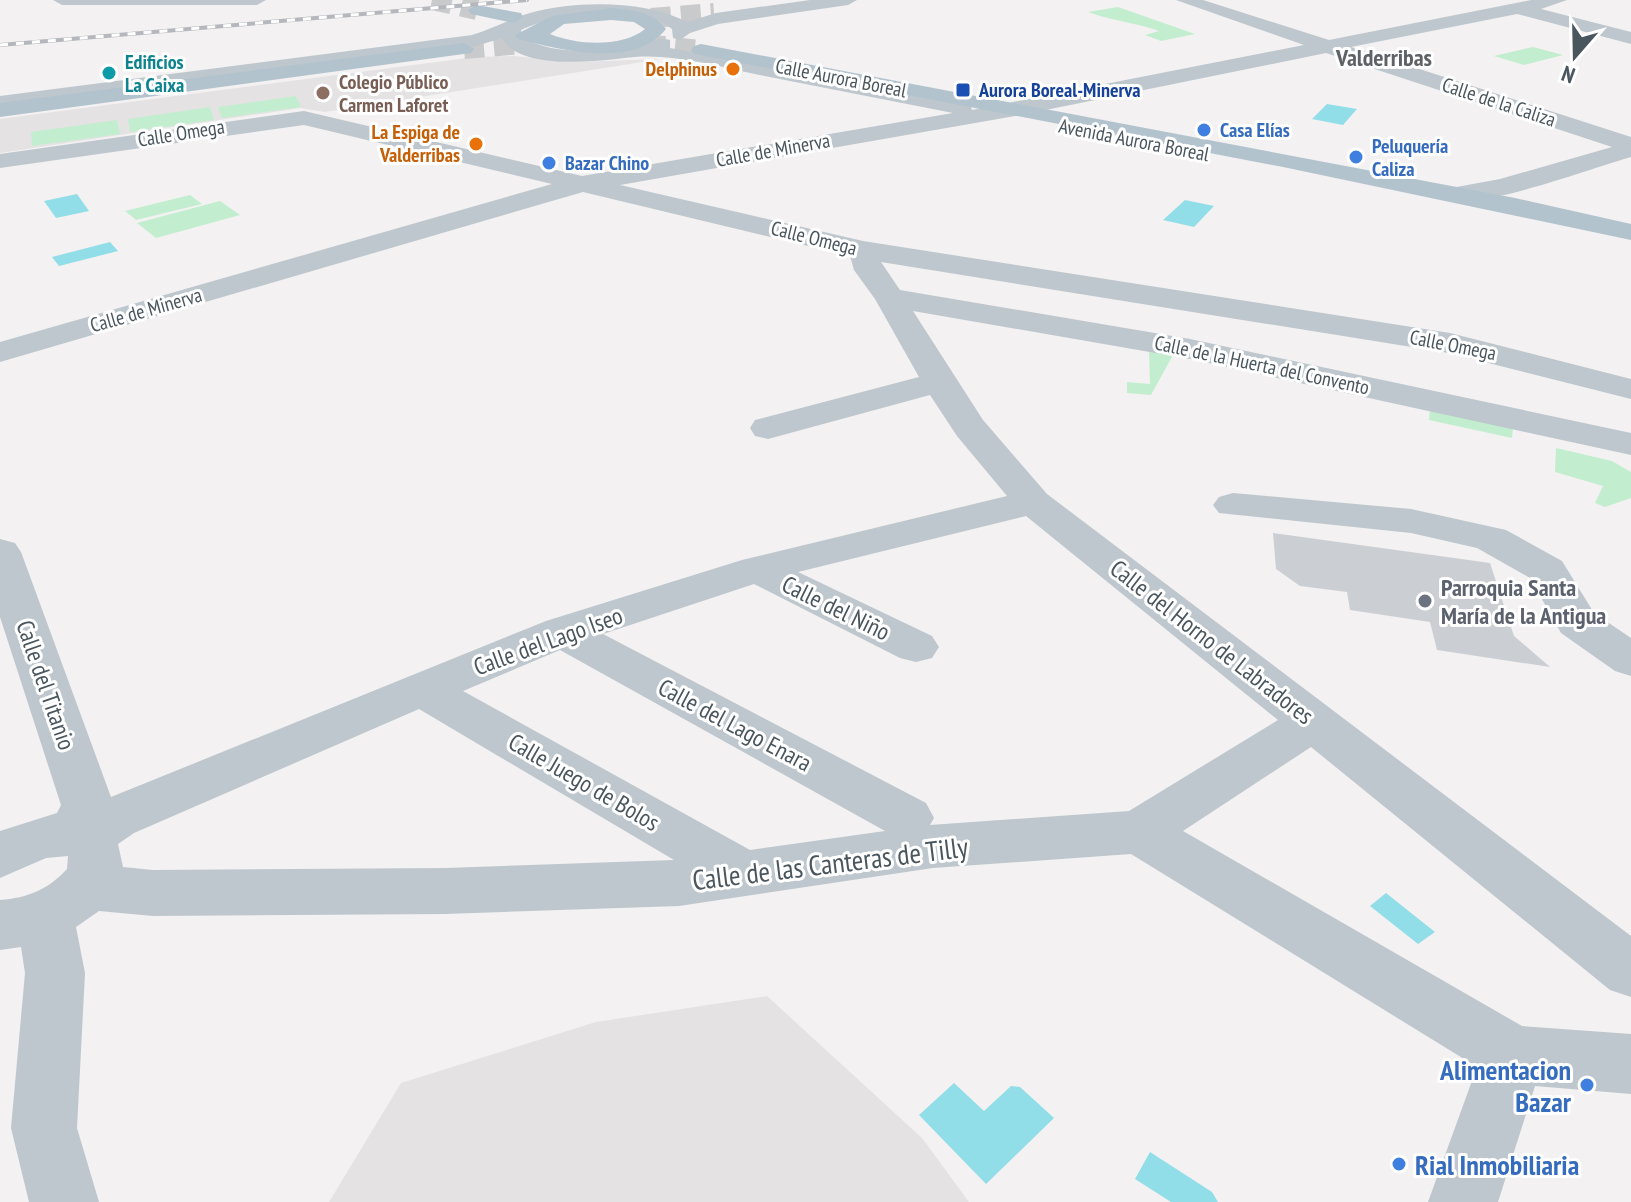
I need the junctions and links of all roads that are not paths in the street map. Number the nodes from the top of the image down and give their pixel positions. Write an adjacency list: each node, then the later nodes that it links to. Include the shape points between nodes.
1 (62, 0): 2 (street)
2 (257, 0)
3 (777, 0): 12 (street, via 700,11)
4 (806, 0): 5 (street, via 716,14)
5 (820, 0)
6 (848, 0): 12 (street)
7 (1185, 0): 14 (street, Calle de la Caliza)
8 (1558, 0): 9 (street, Calle de Minerva)
9 (1503, 3): 13 (street); 14 (street, Calle de Minerva)
10 (477, 10): 11 (main road)
11 (533, 27): 12 (main road, via 605,15); 12 (street, via 577,55); 12 (street, via 532,19 606,8); 19 (street, via 470,53)
12 (654, 31): 17 (street, Avenida Aurora Boreal, via 690,55); 18 (street, Avenida Aurora Boreal)
13 (1631, 38)
14 (1319, 43): 18 (street, Calle de Minerva); 21 (street, Calle de la Caliza)
15 (464, 48): 19 (main road)
16 (701, 50): 18 (main road, Calle Aurora Boreal)
17 (888, 93): 18 (street, Avenida Aurora Boreal); 20 (street, via 920,106)
18 (992, 107): 20 (street, Calle de Minerva); 24 (street, Calle de Minerva); 26 (main road, Avenida Aurora Boreal); 29 (main road, Avenida Aurora Boreal)
19 (0, 108)
20 (913, 116): 23 (street, Calle de Minerva)
21 (1631, 147): 25 (street)
22 (0, 161): 23 (street, Calle Omega, via 289,118 318,120)
23 (554, 178): 24 (street, Calle Omega); 32 (street, Calle de Minerva)
24 (581, 184): 30 (street, Calle Omega); 33 (street, Calle de Minerva)
25 (1503, 186): 26 (street); 27 (street, via 1507,198)
26 (1460, 194): 27 (main road, Avenida Aurora Boreal)
27 (1521, 207): 28 (main road, Avenida Aurora Boreal)
28 (1631, 232)
29 (1631, 244)
30 (863, 250): 31 (street, Calle del Horno de Labradores, via 869,270); 35 (street, Calle Omega, via 1450,343)
31 (890, 298): 34 (street, Calle del Horno de Labradores); 37 (street, Calle de la Huerta del Convento, via 1190,349)
32 (0, 335)
33 (0, 352)
34 (939, 382): 36 (street); 38 (street, Calle del Horno de Labradores)
35 (1631, 389)
36 (768, 428)
37 (1631, 444)
38 (1033, 502): 41 (street, Calle del Lago Iseo); 46 (street, Calle del Horno de Labradores)
39 (1233, 505): 44 (street, via 1411,521 1491,539 1547,570 1577,623)
40 (0, 552): 49 (street, Calle del Titanio, via 77,773)
41 (757, 569): 42 (street, Calle del Lago Iseo); 43 (street, Calle del Niño)
42 (562, 632): 45 (street, Calle del Lago Iseo); 47 (street, Calle del Lago Enara)
43 (916, 647)
44 (1631, 660)
45 (422, 689): 49 (street, Calle del Lago Iseo, via 115,818); 50 (street, Calle Juego de Bolos)
46 (1314, 721): 48 (street); 51 (street, Calle del Horno de Labradores)
47 (907, 818)
48 (1139, 832): 50 (street, Calle de las Canteras de Tilly, via 933,846); 52 (street)
49 (47, 871): 50 (street, Calle de las Canteras de Tilly, via 153,893 445,891 679,883); 54 (street, via 55,973 44,1128)
50 (745, 874)
51 (1631, 971)
52 (1513, 1055): 53 (street); 55 (street)
53 (1631, 1064)
54 (64, 1202)
55 (1463, 1202)

